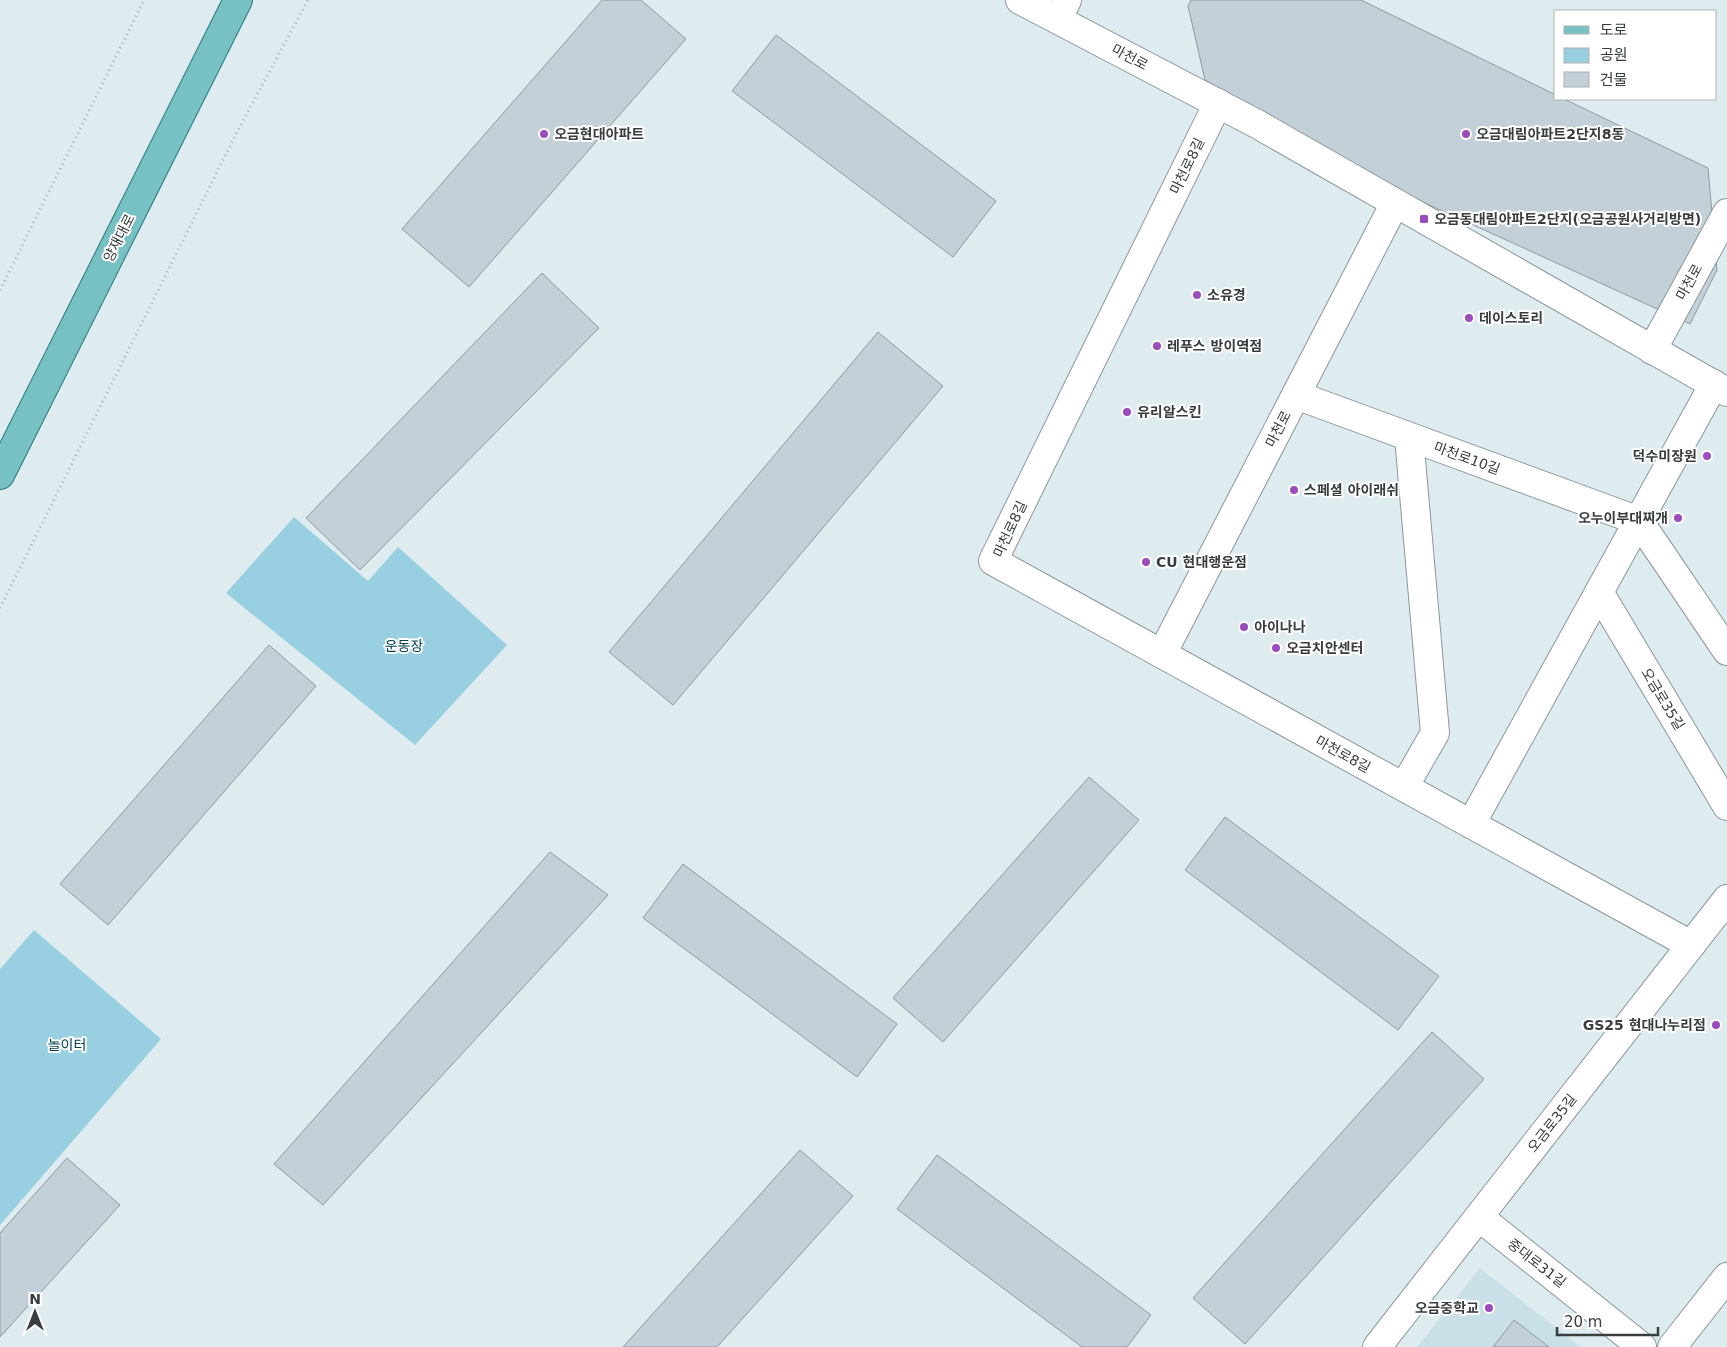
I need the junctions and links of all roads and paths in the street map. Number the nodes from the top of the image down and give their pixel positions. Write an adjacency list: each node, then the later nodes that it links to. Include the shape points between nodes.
1 (144, 0): 9 (path)
2 (238, 0): 14 (main road, 양재대로)
3 (308, 0): 17 (path, via 237,132)
4 (1020, 0): 5 (street, 마천로)
5 (1062, 10): 6 (street, 마천로)
6 (1218, 103): 7 (street, 마천로); 19 (street, 마천로8길, via 993,562)
7 (1395, 203): 10 (street, 마천로); 12 (street, 마천로)
8 (1727, 213): 10 (street, 마천로)
9 (0, 290)
10 (1652, 350): 11 (street, 마천로)
11 (1720, 388): 15 (street)
12 (1296, 395): 13 (street, 마천로10길); 19 (street, 마천로)
13 (1409, 437): 15 (street, 마천로10길); 20 (street, via 1435,733)
14 (0, 475)
15 (1639, 521): 16 (street); 18 (street)
16 (1599, 592): 21 (street, 오금로35길); 22 (street)
17 (0, 608)
18 (1727, 651)
19 (1162, 654): 20 (street, 마천로8길)
20 (1404, 788): 22 (street, 마천로8길)
21 (1727, 806)
22 (1471, 824): 24 (street, 마천로8길)
23 (1727, 899): 24 (street, 오금로35길)
24 (1691, 945): 25 (street, 오금로35길)
25 (1479, 1217): 27 (street, 오금로35길); 28 (street, 중대로31길)
26 (1727, 1277): 29 (street)
27 (1377, 1347)
28 (1642, 1347)
29 (1672, 1347)

